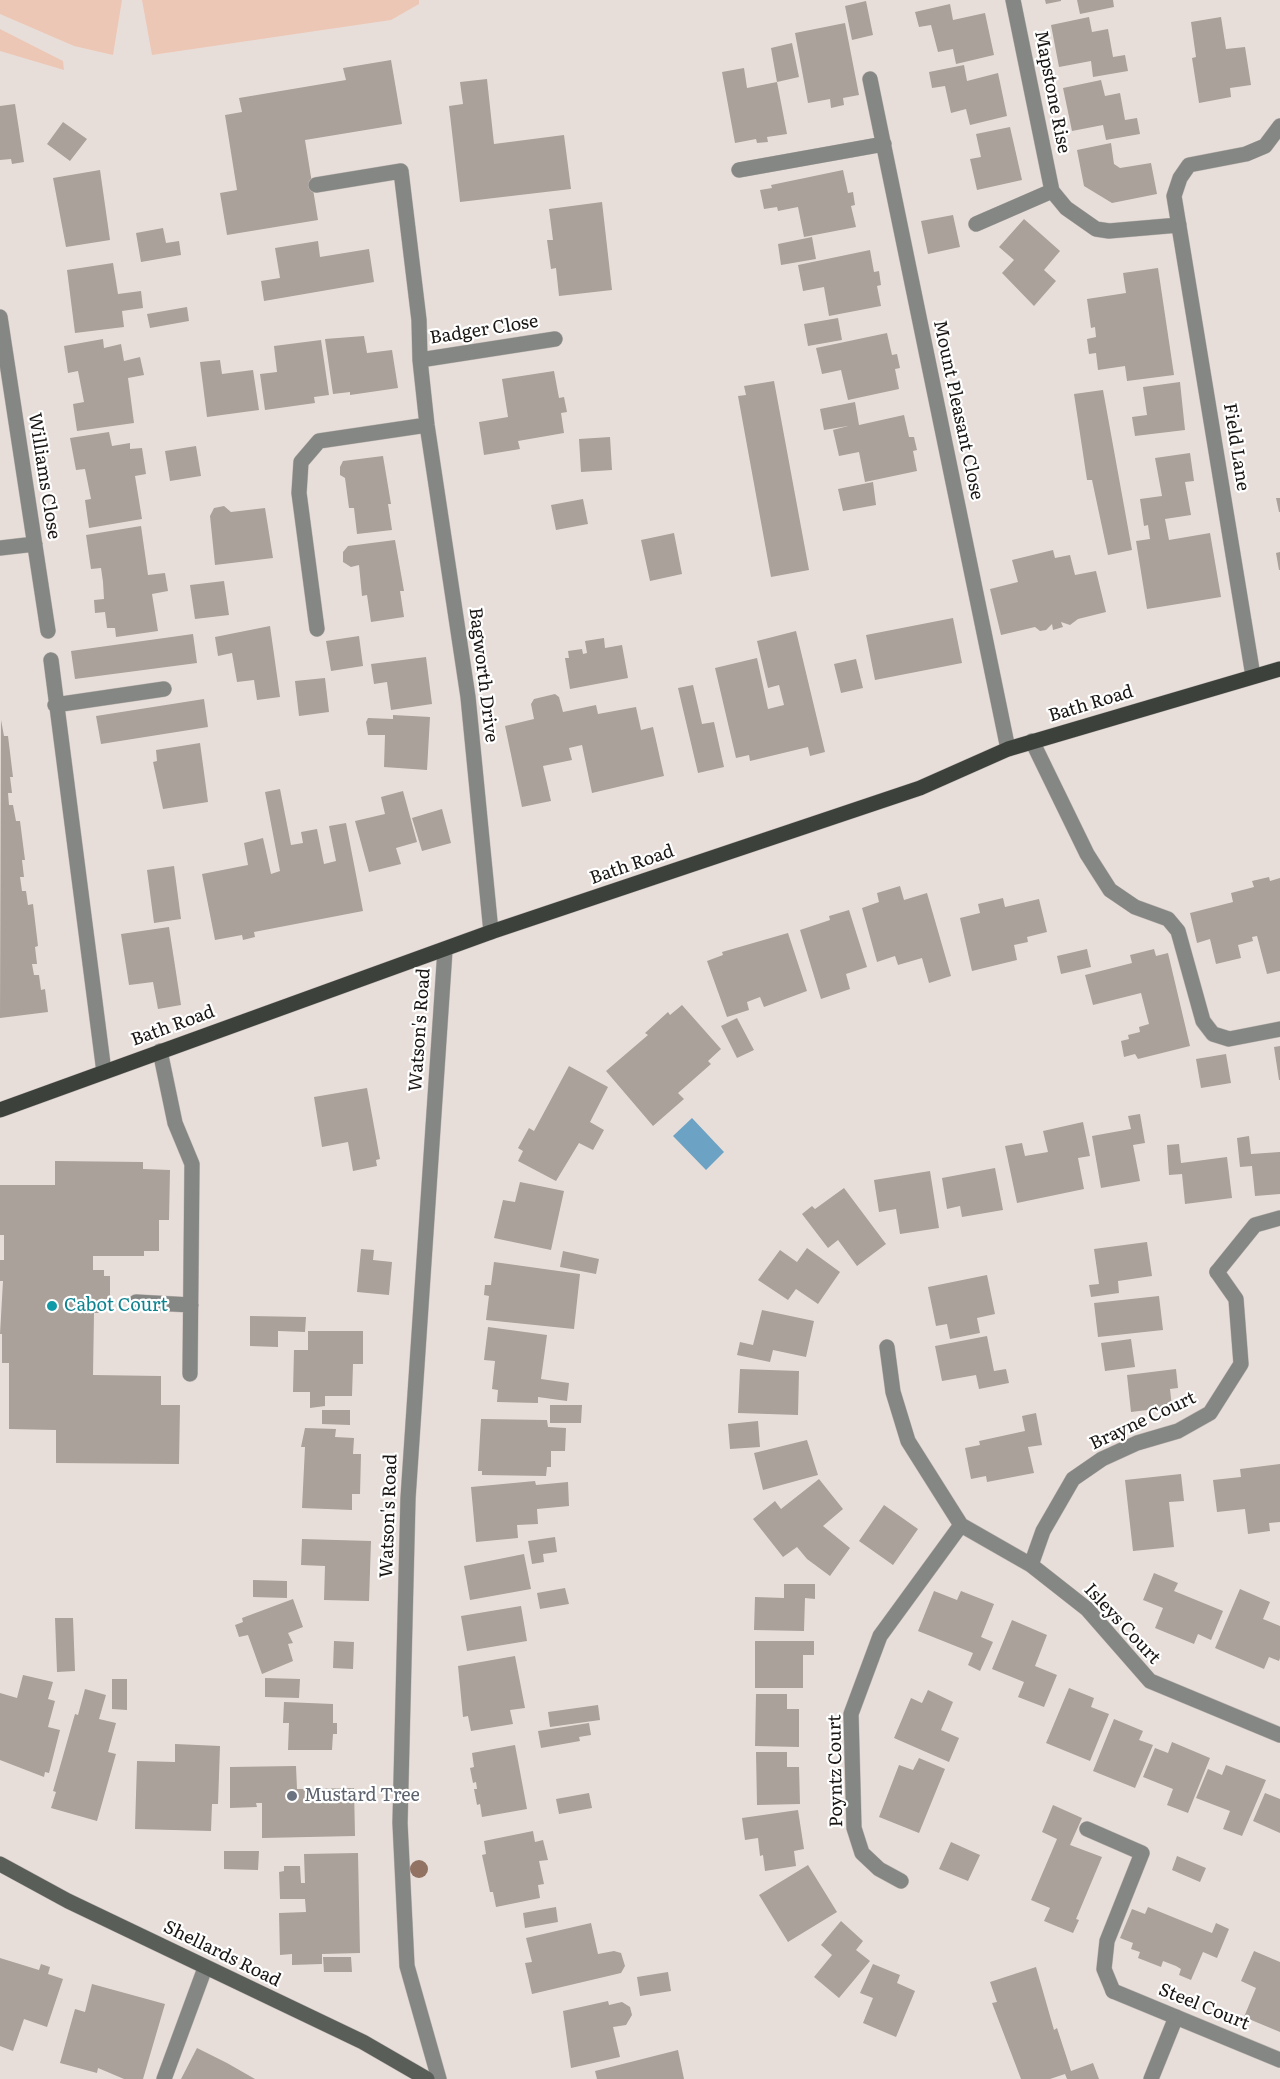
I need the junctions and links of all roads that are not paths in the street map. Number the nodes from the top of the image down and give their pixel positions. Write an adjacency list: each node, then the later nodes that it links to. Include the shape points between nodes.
1 (1013, 0): 7 (street, Mapstone Rise)
2 (870, 79): 4 (street, Mount Pleasant Close)
3 (1280, 126): 9 (street, Field Lane, via 1265,146 1246,154 1190,165 1174,196)
4 (884, 144): 5 (street); 24 (street, Mount Pleasant Close)
5 (739, 170)
6 (316, 185): 12 (street, Bagworth Drive, via 401,171 420,320)
7 (1052, 191): 8 (street); 9 (street, via 1066,208 1096,229)
8 (976, 224)
9 (1179, 225): 20 (street, Field Lane)
10 (0, 323): 14 (street, Williams Close)
11 (555, 339): 12 (street, Badger Close)
12 (420, 360): 13 (street, Bagworth Drive)
13 (427, 425): 16 (street, via 318,441 301,462 299,494); 25 (street, Bagworth Drive, via 468,697)
14 (35, 544): 15 (street); 17 (street, Williams Close)
15 (0, 548)
16 (317, 630)
17 (48, 631)
18 (51, 660): 22 (street)
19 (1280, 669): 20 (main road, Bath Road)
20 (1253, 676): 23 (main road, Bath Road)
21 (164, 689): 22 (street)
22 (55, 705): 29 (street)
23 (1032, 741): 24 (main road, Bath Road); 27 (street, via 1087,854 1110,890 1135,907 1168,919 1178,931 1203,1021 1213,1034 1228,1039)
24 (1008, 749): 25 (main road, Bath Road, via 920,788)
25 (491, 932): 26 (main road, Bath Road)
26 (445, 950): 28 (main road, Bath Road); 47 (street, Watson's Road, via 408,1498 400,1823 407,1966)
27 (1280, 1029)
28 (160, 1051): 29 (main road, Bath Road); 33 (street, via 175,1123 192,1164)
29 (104, 1072): 30 (main road, Bath Road)
30 (0, 1110)
31 (1280, 1218): 37 (street, Brayne Court, via 1254,1224 1217,1272 1236,1299 1241,1364 1210,1413 1178,1431 1102,1459 1073,1479 1043,1532)
32 (136, 1302): 33 (street)
33 (191, 1305): 35 (street)
34 (887, 1347): 36 (street, Isleys Court, via 893,1392 908,1441)
35 (190, 1374)
36 (961, 1525): 37 (street, Isleys Court); 41 (street, Poyntz Court, via 880,1636 851,1714 854,1828 862,1853 879,1869)
37 (1031, 1565): 38 (street, Isleys Court, via 1086,1609 1149,1681)
38 (1280, 1735)
39 (1087, 1829): 43 (street, Steel Court, via 1142,1853 1107,1941 1104,1968 1113,1990)
40 (0, 1864): 42 (street, Shellards Road)
41 (901, 1881)
42 (205, 1968): 45 (street, Shellards Road, via 363,2042); 46 (street)
43 (1176, 2017): 44 (street, Steel Court); 48 (street)
44 (1280, 2060)
45 (418, 2077)
46 (164, 2079)
47 (439, 2079)
48 (1151, 2079)

